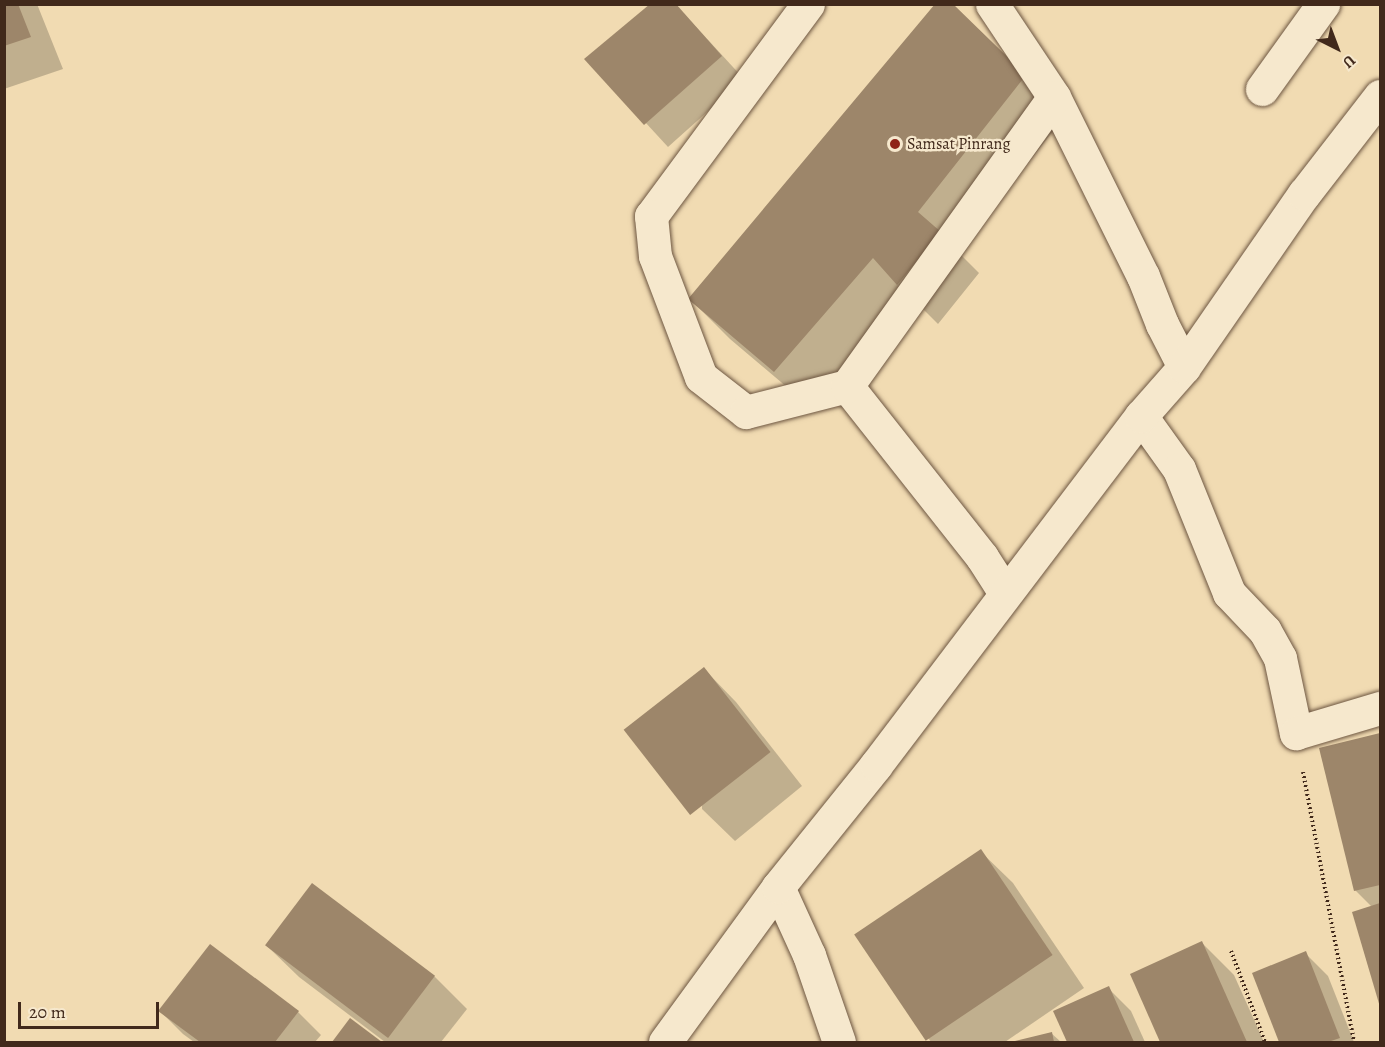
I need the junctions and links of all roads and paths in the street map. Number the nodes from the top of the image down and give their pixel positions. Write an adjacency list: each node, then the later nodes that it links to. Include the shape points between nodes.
1 (808, 4): 8 (street, via 651,216 655,256 701,377 746,412)
2 (992, 4): 6 (street)
3 (1323, 4): 4 (street)
4 (1262, 89)
5 (1380, 96): 7 (street, via 1304,194)
6 (1054, 97): 7 (street); 8 (street)
7 (1184, 367): 9 (street)
8 (847, 386): 10 (street, via 982,557)
9 (1141, 416): 10 (street); 12 (street, via 1179,469 1229,594 1265,631 1280,658)
10 (1005, 593): 13 (street, via 876,765)
11 (1380, 708): 12 (street)
12 (1296, 734): 18 (path)
13 (778, 887): 15 (street); 16 (street, via 809,955)
14 (1231, 951): 17 (path)
15 (664, 1042)
16 (838, 1042)
17 (1265, 1042)
18 (1354, 1042)

